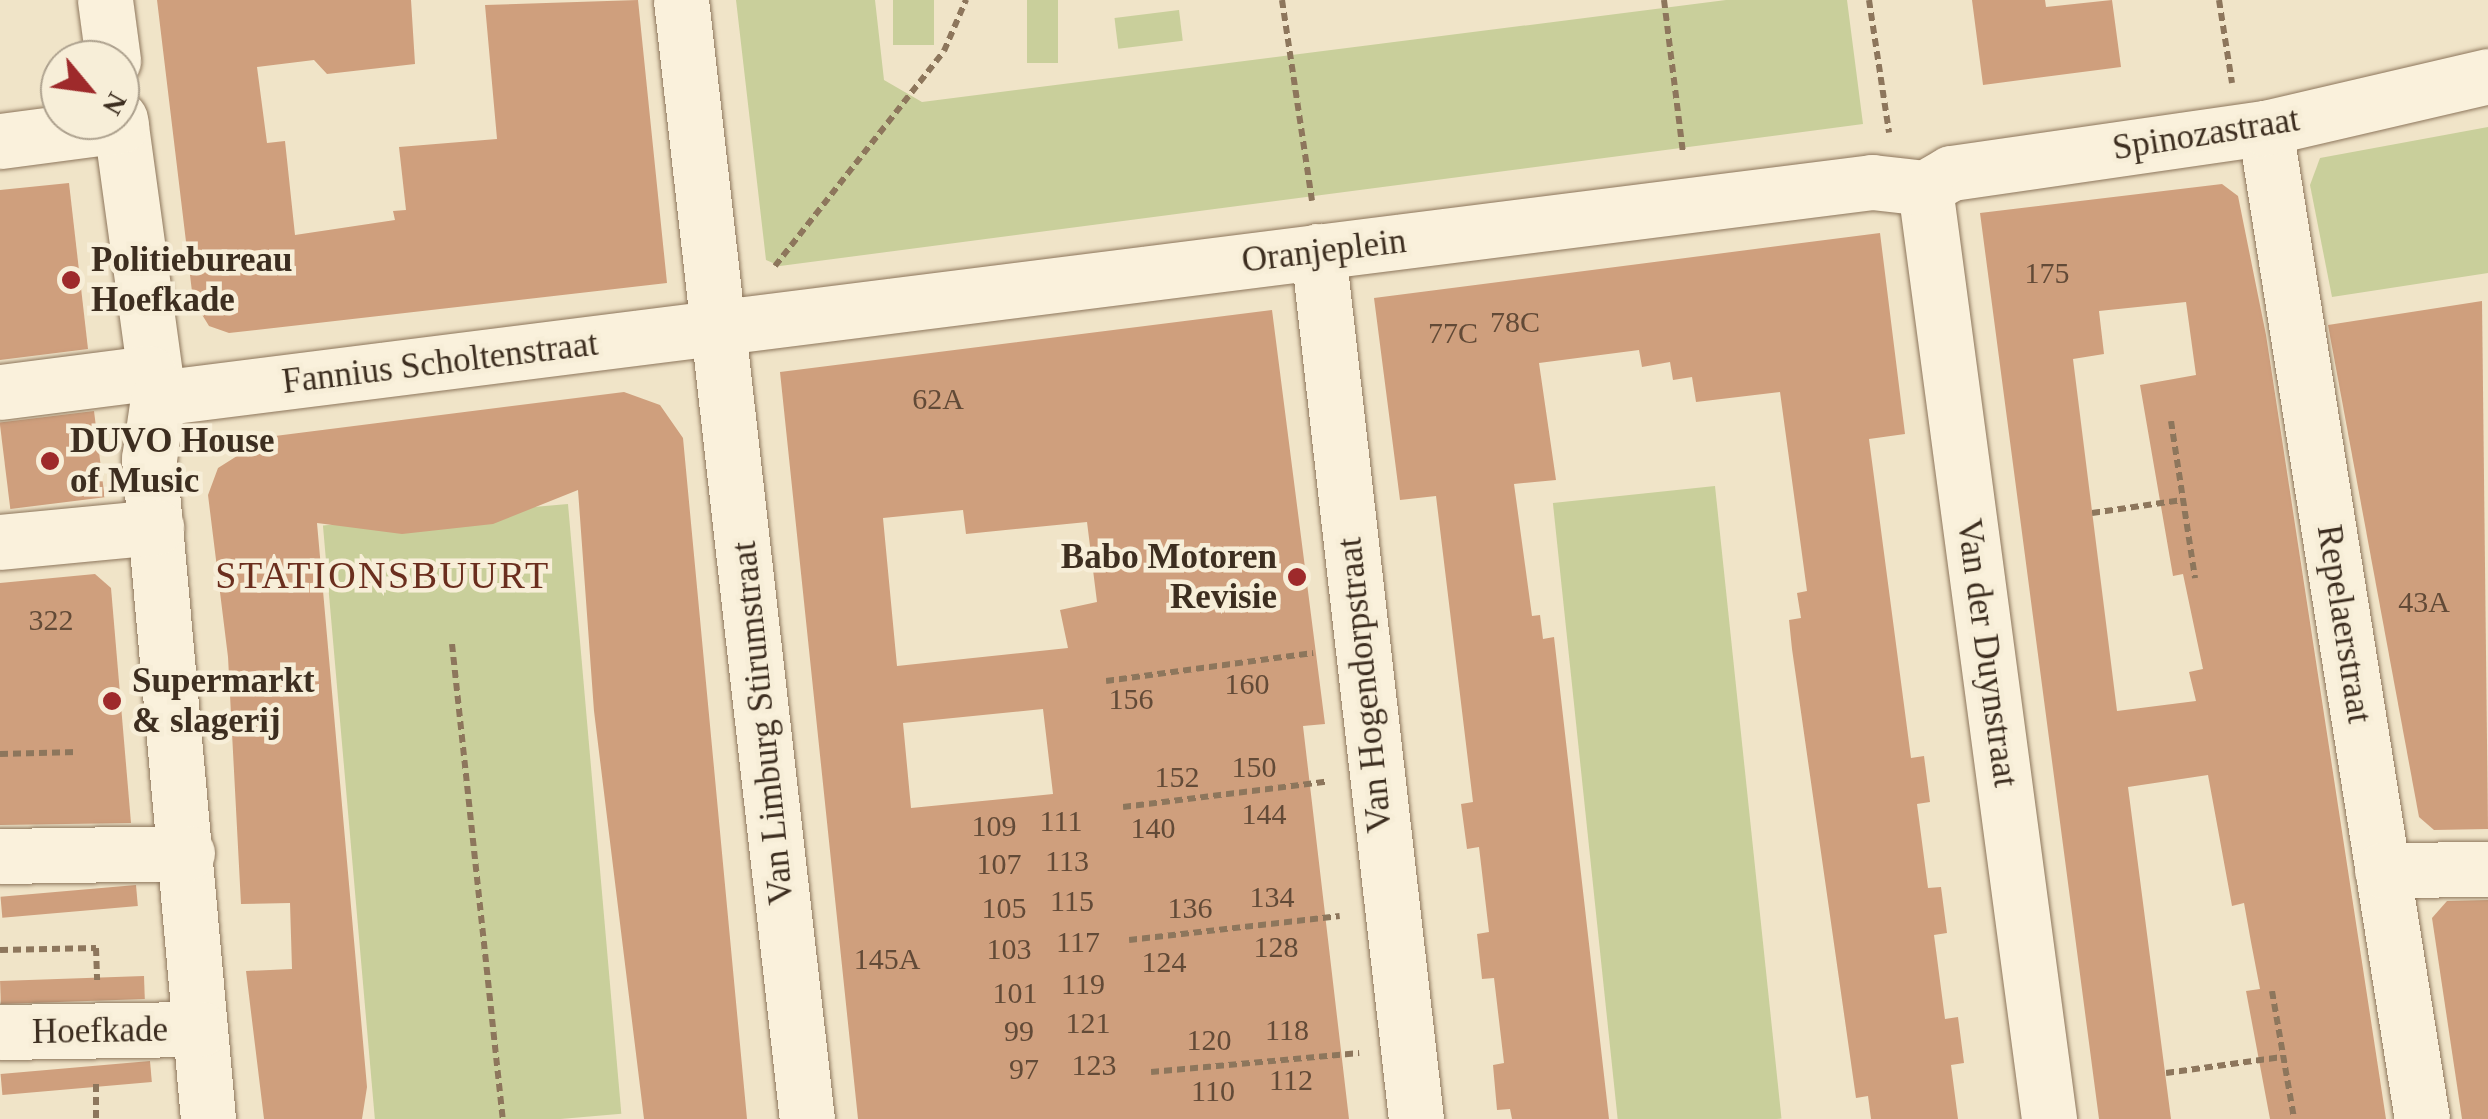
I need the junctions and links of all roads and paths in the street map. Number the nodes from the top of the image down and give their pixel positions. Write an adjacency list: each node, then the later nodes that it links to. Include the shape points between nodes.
1 (105, 0): 8 (street)
2 (682, 0): 18 (street, Van Limburg Stirumstraat, via 705,234)
3 (966, 0): 17 (path, via 944,51 772,270)
4 (1282, 0): 16 (path)
5 (1664, 0): 15 (path)
6 (1870, 0): 14 (path, via 1886,128)
7 (2219, 0): 10 (path)
8 (110, 40)
9 (2488, 76): 10 (street, Spinozastraat)
10 (2250, 131): 14 (street, Spinozastraat, via 1952,172); 37 (street, Repelaerstraat)
11 (40, 134): 12 (street)
12 (0, 140)
13 (122, 140): 19 (street, Hoefkade)
14 (1925, 188): 15 (street, Oranjeplein, via 1872,182); 55 (street, Van der Duynstraat)
15 (1689, 205): 16 (street, Oranjeplein)
16 (1318, 252): 17 (street, Oranjeplein); 28 (street, Van Hogendorpstraat)
17 (784, 316): 18 (street, Oranjeplein)
18 (723, 327): 19 (street, Fannius Scholtenstraat); 53 (street, Van Limburg Stirumstraat)
19 (153, 386): 20 (street, Fannius Scholtenstraat); 24 (street, Hoefkade, via 149,459)
20 (0, 392)
21 (2170, 422): 22 (path)
22 (2182, 500): 23 (path); 26 (path)
23 (2092, 513)
24 (156, 527): 25 (street); 34 (street, Hoefkade)
25 (0, 542)
26 (2195, 578)
27 (452, 644): 52 (path)
28 (1360, 649): 29 (path); 32 (street, Van Hogendorpstraat)
29 (1106, 681)
30 (76, 752): 31 (path)
31 (0, 754)
32 (1375, 775): 33 (path); 38 (street, Van Hogendorpstraat)
33 (1123, 807)
34 (187, 853): 35 (street); 43 (street, Hoefkade)
35 (0, 856)
36 (2488, 869): 37 (street)
37 (2382, 870): 57 (street, Repelaerstraat)
38 (1391, 910): 39 (path); 45 (street, Van Hogendorpstraat)
39 (1129, 940)
40 (0, 950): 41 (path, via 96,948)
41 (96, 982)
42 (2272, 991): 46 (path)
43 (200, 1029): 44 (street, Hoefkade); 51 (street, Hoefkade)
44 (0, 1032)
45 (1408, 1047): 47 (path); 54 (street, Van Hogendorpstraat)
46 (2282, 1057): 48 (path); 56 (path)
47 (1151, 1072)
48 (2166, 1073)
49 (96, 1084): 50 (path)
50 (96, 1119)
51 (208, 1119)
52 (503, 1119)
53 (807, 1119)
54 (1416, 1119)
55 (2048, 1119)
56 (2294, 1119)
57 (2422, 1119)

